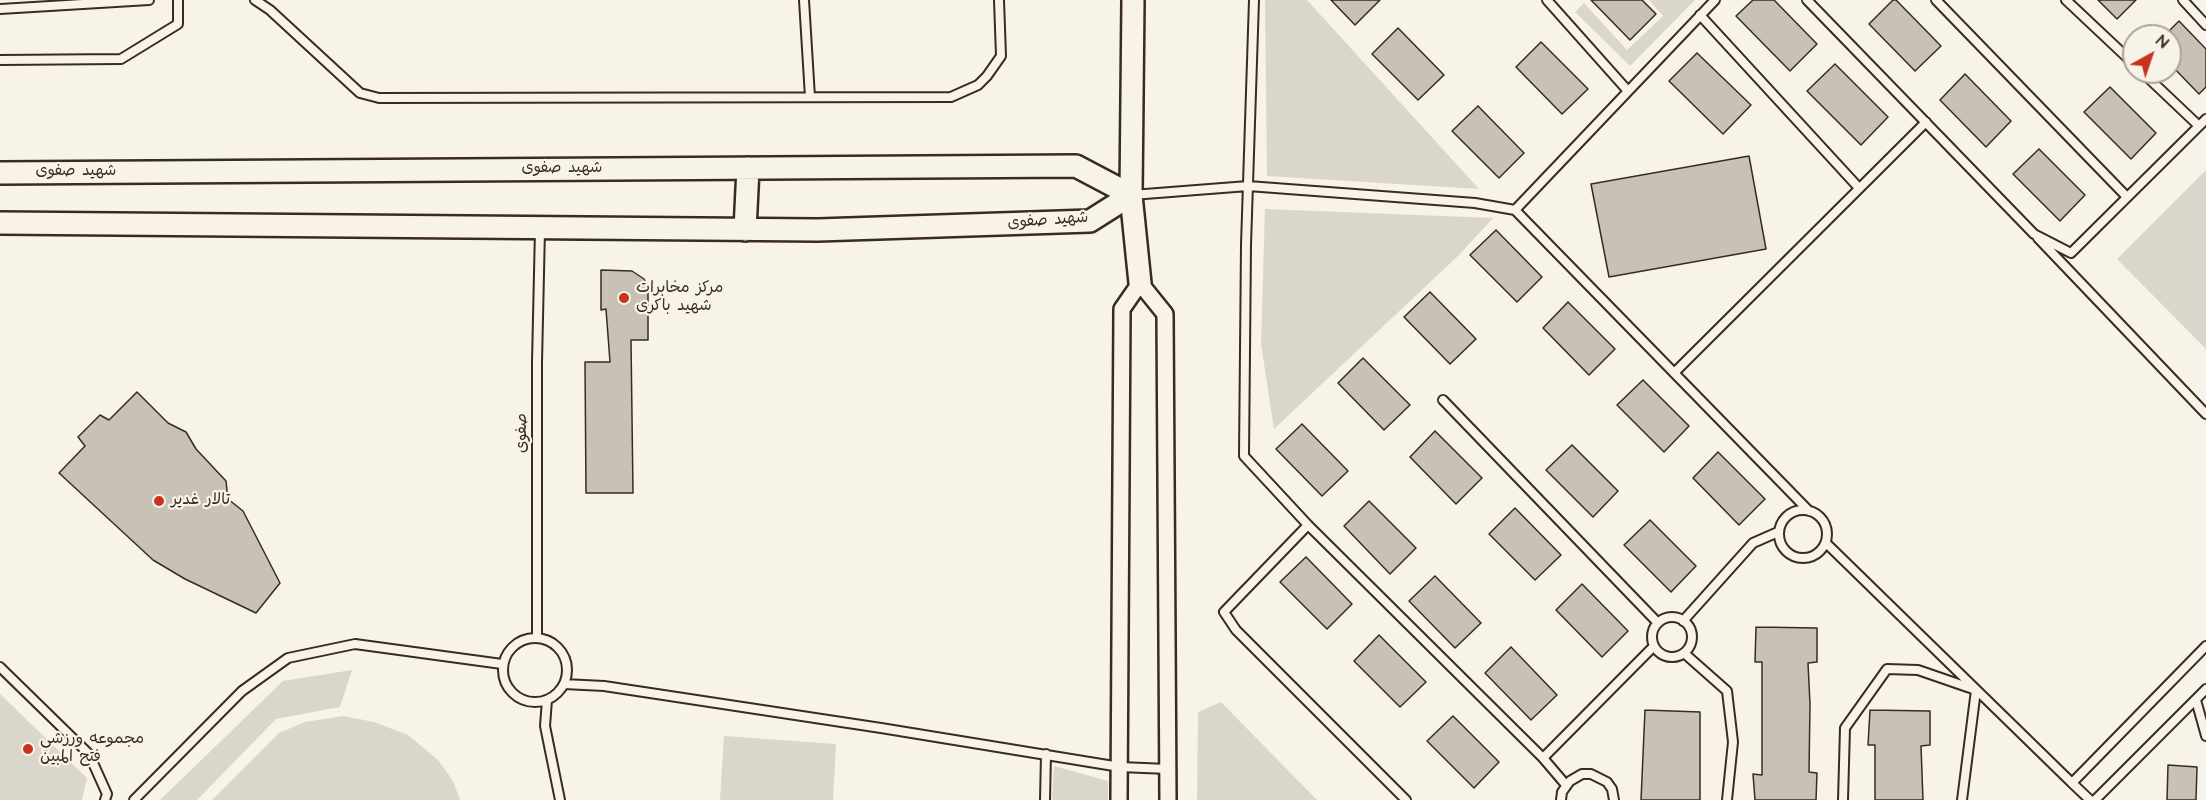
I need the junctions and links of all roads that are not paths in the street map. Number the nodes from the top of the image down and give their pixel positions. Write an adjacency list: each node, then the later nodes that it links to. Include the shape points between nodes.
1 (150, 0): 14 (lane)
2 (178, 0): 18 (lane, via 178,24 121,59)
3 (255, 0): 21 (lane, via 360,93 380,98)
4 (804, 0): 21 (lane)
5 (999, 0): 21 (lane, via 1001,56 978,85 951,97)
6 (1133, 0): 29 (street)
7 (1254, 0): 27 (lane)
8 (1547, 0): 20 (lane)
9 (1715, 0): 15 (lane)
10 (1807, 0): 23 (lane)
11 (1936, 0): 30 (lane)
12 (2066, 0): 17 (lane)
13 (2182, 0): 16 (lane)
14 (0, 9)
15 (1700, 15): 20 (lane); 28 (lane)
16 (2206, 25)
17 (2122, 53)
18 (0, 60)
19 (2155, 84): 24 (lane)
20 (1628, 91): 31 (lane)
21 (810, 98)
22 (2206, 119): 24 (lane)
23 (1926, 122): 28 (lane); 35 (lane)
24 (2199, 126): 30 (lane)
25 (748, 168): 26 (street, شهید صفوی); 29 (street, شهید صفوی, via 1076,166); 34 (street)
26 (0, 173)
27 (1248, 186): 29 (lane); 31 (lane, via 1475,203); 41 (lane, via 1244,456)
28 (1859, 188): 37 (lane)
29 (1131, 195): 34 (street, شهید صفوی, via 1090,222); 36 (street)
30 (2127, 197): 35 (lane, via 2071,253)
31 (1515, 210): 37 (lane)
32 (0, 223): 33 (street, شهید صفوی)
33 (540, 229): 34 (street, شهید صفوی); 46 (lane, صفوی)
34 (745, 230)
35 (2033, 233): 39 (lane)
36 (1140, 283): 61 (street, via 1122,309); 62 (street, via 1165,314)
37 (1674, 373): 40 (lane)
38 (1443, 400): 45 (lane)
39 (2206, 414)
40 (1809, 511): 42 (lane, via 1788,514); 43 (lane, via 1826,527)
41 (1308, 525): 60 (lane); 71 (lane, via 1224,612 1236,630)
42 (1778, 532): 43 (lane, via 1782,547 1801,559 1816,555); 44 (lane, via 1753,543)
43 (1826, 543): 54 (lane)
44 (1683, 621): 45 (lane, via 1670,618); 49 (lane, via 1692,637)
45 (1658, 623): 47 (lane, via 1653,634)
46 (537, 638): 50 (lane, via 519,641); 52 (lane, via 548,640 563,654 567,663)
47 (1654, 646): 49 (lane, via 1667,656); 60 (lane)
48 (2206, 646): 63 (lane)
49 (1684, 653): 74 (lane, via 1727,691 1734,742)
50 (502, 664): 55 (lane, via 510,692 527,702); 66 (lane, via 356,644 288,658 242,691)
51 (0, 667): 65 (lane, via 89,754 107,794)
52 (564, 684): 55 (lane); 59 (lane, via 615,688)
53 (2206, 689): 56 (lane)
54 (1976, 690): 63 (lane); 75 (lane, via 1918,670 1887,669 1845,728); 76 (lane)
55 (547, 700): 67 (lane, via 545,726)
56 (2196, 700): 57 (lane); 58 (lane); 77 (lane)
57 (2206, 704)
58 (2206, 736)
59 (1046, 754): 61 (lane); 68 (lane)
60 (1543, 758): 64 (lane)
61 (1120, 767): 62 (lane); 69 (street)
62 (1169, 769): 70 (street)
63 (2072, 783): 77 (lane)
64 (1566, 785): 72 (lane); 73 (lane, via 1582,774 1599,776 1612,789)
65 (105, 800)
66 (134, 800)
67 (560, 800)
68 (1046, 800)
69 (1119, 800)
70 (1168, 800)
71 (1406, 800)
72 (1561, 800)
73 (1614, 800)
74 (1727, 800)
75 (1843, 800)
76 (1962, 800)
77 (2092, 800)

